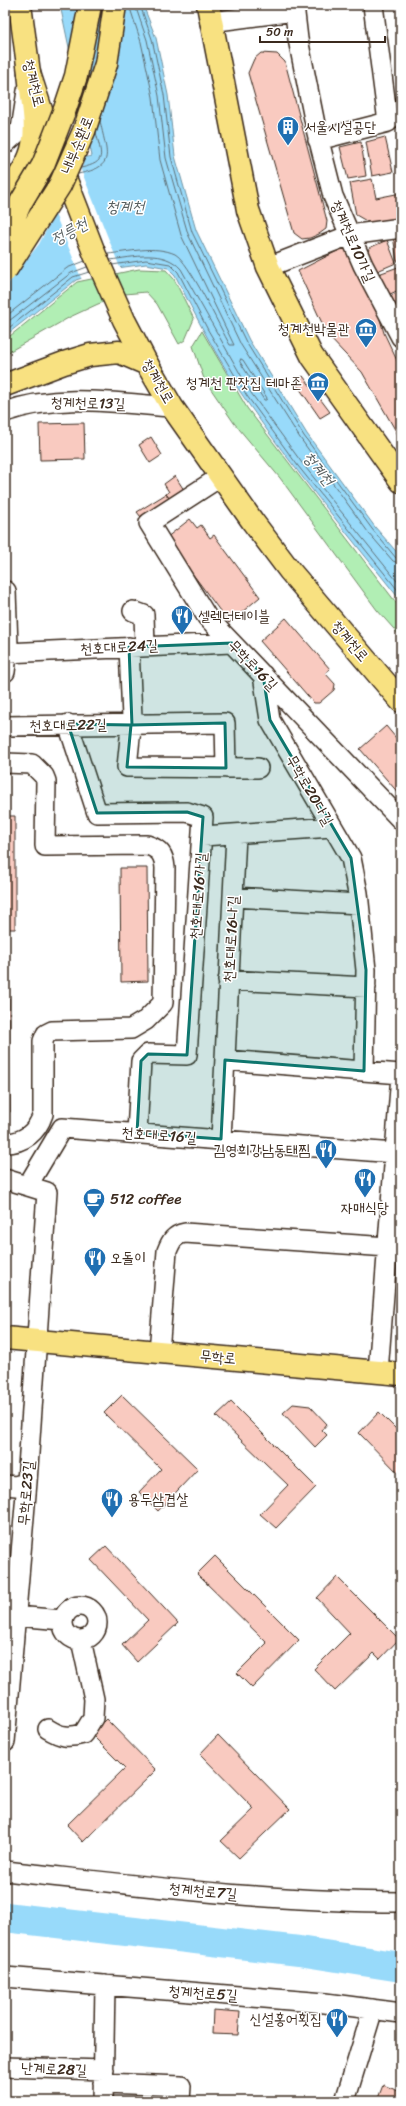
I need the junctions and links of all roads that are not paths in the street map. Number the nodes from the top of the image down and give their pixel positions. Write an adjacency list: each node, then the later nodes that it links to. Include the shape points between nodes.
1 (20, 5): 7 (main road, 청계천로)
2 (90, 5): 13 (main road, 내부순환로, bridge, via 76,76 65,109 43,165 21,202)
3 (115, 5): 15 (main road, 내부순환로, bridge, via 106,64 84,131 60,185)
4 (373, 5): 8 (street, via 388,122)
5 (294, 8): 6 (street); 8 (street, 청계천로10가길)
6 (209, 13): 14 (main road, via 248,210)
7 (29, 73): 9 (street, via 21,129); 10 (main road, via 33,145 27,161); 17 (main road, 청계천로, bridge, via 52,144 95,255)
8 (318, 140): 12 (street, 청계천로10가길, via 333,196)
9 (5, 144)
10 (5, 198)
11 (401, 228): 12 (street)
12 (350, 235): 14 (street); 16 (street, 청계천로10가길)
13 (5, 237)
14 (268, 268): 22 (main road, via 312,356)
15 (5, 271)
16 (401, 337)
17 (147, 364): 18 (main road, via 119,352 90,355 64,362); 19 (main road, 청계천로)
18 (5, 385)
19 (172, 407): 20 (street, 청계천로13길, via 64,400 25,405); 21 (main road, 청계천로)
20 (5, 412)
21 (220, 477): 25 (street, 무학로16길, via 149,523 207,617); 29 (main road, 청계천로, via 290,571)
22 (401, 481)
23 (6, 591): 27 (street, 천호대로24길, via 8,646)
24 (133, 611): 26 (street, 천호대로22길, via 144,615)
25 (232, 644): 26 (street, 천호대로24길); 28 (street, 무학로16길)
26 (137, 646): 27 (street, 천호대로24길); 31 (street, 천호대로22길)
27 (5, 659)
28 (263, 675): 36 (street, 무학로16길); 37 (street, 무학로20다길, via 270,720)
29 (401, 702)
30 (68, 724): 31 (street, 천호대로22길); 32 (street, 천호대로22길); 39 (street, 천호대로16가길, via 97,813 187,812 203,817)
31 (131, 725): 34 (street, 천호대로22길, via 225,723); 34 (street, 천호대로22길, via 127,767)
32 (5, 726)
33 (5, 763): 49 (street, via 32,764 44,776 45,846 147,845 159,849 165,868 163,1003 146,1020 131,1029 52,1031 46,1034 43,1041 43,1114 40,1122 32,1134 20,1142)
34 (226, 768): 35 (street, 천호대로22길)
35 (258, 768)
36 (401, 820)
37 (332, 827): 38 (street); 41 (street, 무학로20다길, via 351,858)
38 (236, 835): 39 (street); 40 (street, 천호대로16나길)
39 (202, 836): 47 (street, 천호대로16가길, via 187,1055 148,1054 141,1060)
40 (233, 897): 41 (street); 42 (street, 천호대로16나길)
41 (359, 904): 43 (street, 무학로20다길)
42 (228, 980): 43 (street); 44 (street, 천호대로16나길)
43 (366, 987): 45 (street, 무학로20다길)
44 (225, 1060): 45 (street); 48 (street, 천호대로16나길)
45 (364, 1071): 46 (street)
46 (401, 1075): 50 (street)
47 (137, 1133): 48 (street, 천호대로16길); 52 (street, 천호대로16길, via 62,1128)
48 (221, 1139): 50 (street, 천호대로16길)
49 (5, 1143)
50 (395, 1153): 53 (street)
51 (5, 1179): 52 (street)
52 (28, 1185): 55 (street, via 47,1192)
53 (388, 1247): 56 (street, via 178,1234 167,1250); 57 (street)
54 (5, 1338): 55 (main road, 무학로)
55 (36, 1340): 56 (main road, 무학로); 59 (street, 무학로23길)
56 (159, 1352): 57 (main road, 무학로)
57 (378, 1372): 58 (main road, 무학로)
58 (401, 1374)
59 (27, 1482): 60 (street, via 16,1486); 61 (street, 무학로23길)
60 (5, 1485)
61 (10, 1615): 62 (street); 65 (street, 무학로23길)
62 (62, 1620): 63 (street, via 65,1633 70,1638); 63 (street, via 66,1612 75,1606 91,1610 96,1619 96,1630)
63 (81, 1640): 64 (street, via 94,1699 93,1718 83,1734 72,1737 61,1736)
64 (48, 1728)
65 (5, 1742)
66 (5, 1871): 67 (street, 청계천로7길, via 324,1902)
67 (401, 1902)
68 (5, 1977): 69 (street, 청계천로5길)
69 (105, 1986): 70 (street, 청계천로5길, via 325,2002); 73 (street, 난계로28길)
70 (373, 2009): 71 (street, 청계천로5길); 75 (street)
71 (401, 2013)
72 (5, 2067): 73 (street, 난계로28길)
73 (103, 2085): 74 (street, 난계로28길)
74 (181, 2093)
75 (345, 2101)

